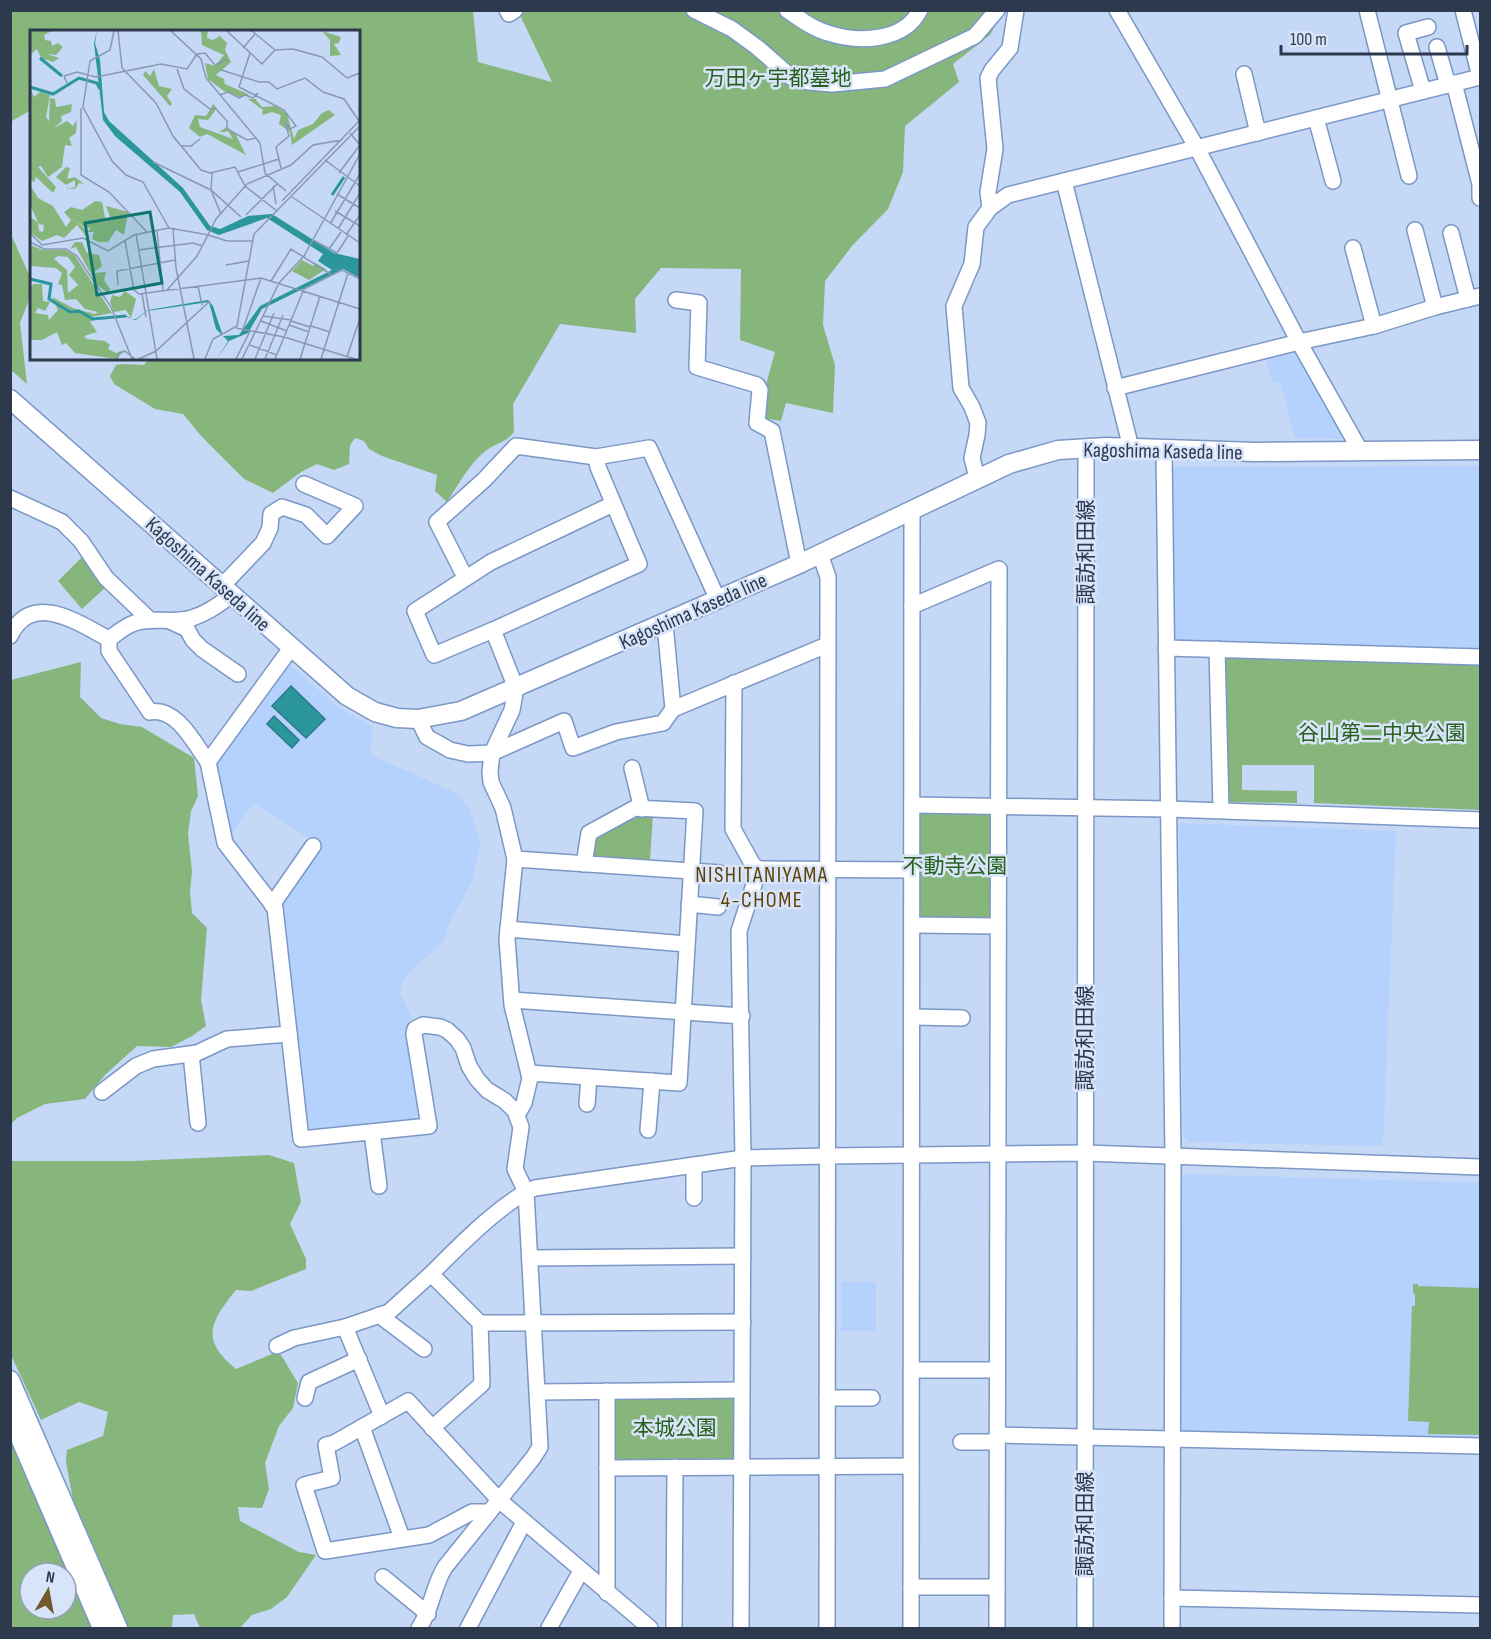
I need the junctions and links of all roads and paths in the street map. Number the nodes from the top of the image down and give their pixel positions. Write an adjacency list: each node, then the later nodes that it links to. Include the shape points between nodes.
1 (507, 10): 2 (street, via 509,15)
2 (515, 10)
3 (694, 10): 6 (street, via 732,29 791,77 832,84 885,80 975,36)
4 (787, 10): 5 (street, via 809,25 851,38 898,32 909,27)
5 (920, 10)
6 (997, 10)
7 (1016, 10): 25 (street, via 1010,48 988,78 996,149 988,192)
8 (1117, 10): 20 (street)
9 (1366, 10): 17 (street)
10 (1463, 10): 14 (street)
11 (1428, 27): 16 (street, via 1406,33)
12 (1437, 47): 15 (street)
13 (1244, 74): 19 (street)
14 (1480, 77): 15 (street)
15 (1451, 84): 16 (street); 24 (street, via 1480,184)
16 (1423, 91): 17 (street)
17 (1386, 100): 18 (street); 21 (street)
18 (1316, 118): 19 (street); 23 (street)
19 (1258, 133): 20 (street)
20 (1197, 148): 22 (street); 33 (street)
21 (1405, 177)
22 (1064, 181): 25 (street, via 1008,195); 34 (street)
23 (1333, 181)
24 (1480, 198)
25 (990, 208): 42 (street, via 976,227 972,264 954,306 961,388 978,423 972,458)
26 (1415, 230): 31 (street)
27 (1451, 233): 29 (street)
28 (1353, 248): 32 (street)
29 (1474, 298): 31 (street)
30 (676, 300): 48 (street, via 699,303 697,368 757,385 760,390 757,423 772,431)
31 (1436, 307): 32 (street)
32 (1374, 326): 33 (street)
33 (1299, 342): 34 (street); 40 (street)
34 (1115, 388): 37 (street)
35 (10, 399): 50 (main road, Kagoshima Kaseda line)
36 (1086, 448): 37 (main road, Kagoshima Kaseda line); 42 (main road, Kagoshima Kaseda line, via 1039,455); 74 (street, 諏訪和田線)
37 (1131, 448): 38 (main road, Kagoshima Kaseda line)
38 (1164, 450): 40 (main road, Kagoshima Kaseda line); 61 (street)
39 (1480, 450): 40 (main road, Kagoshima Kaseda line)
40 (1361, 452)
41 (596, 457): 45 (street); 49 (street, via 516,446 437,522); 51 (street, via 649,448)
42 (977, 478): 46 (main road, Kagoshima Kaseda line)
43 (304, 484): 50 (street, via 354,506 327,536 306,515 282,507 271,514 263,543)
44 (10, 498): 53 (street, via 62,522 106,578)
45 (613, 504): 49 (street); 56 (street, via 639,564)
46 (912, 509): 47 (main road, Kagoshima Kaseda line); 52 (street)
47 (820, 555): 48 (main road, Kagoshima Kaseda line); 59 (street, via 828,577)
48 (799, 564): 51 (main road, Kagoshima Kaseda line)
49 (465, 578): 56 (street, via 415,611 434,655)
50 (227, 590): 54 (street, via 208,612); 60 (main road, Kagoshima Kaseda line)
51 (718, 600): 55 (main road, Kagoshima Kaseda line)
52 (912, 606): 72 (street); 73 (street, via 999,569)
53 (150, 620): 54 (street); 58 (street, via 133,623)
54 (170, 621): 64 (street, via 187,629 202,649)
55 (665, 624): 66 (main road, Kagoshima Kaseda line); 67 (street)
56 (493, 630): 66 (street)
57 (10, 636): 58 (street, via 29,615 45,611)
58 (109, 639): 70 (street, via 109,651 150,712 168,713)
59 (827, 645): 65 (street); 83 (street)
60 (291, 648): 68 (main road, Kagoshima Kaseda line, via 360,704 397,718); 70 (street)
61 (1166, 648): 62 (street); 76 (street)
62 (1217, 649): 63 (street); 77 (street)
63 (1480, 657)
64 (237, 674)
65 (734, 683): 67 (street); 82 (street, via 733,829)
66 (516, 688): 68 (main road, Kagoshima Kaseda line, via 461,711); 69 (street, via 512,710)
67 (673, 709): 69 (street, via 663,723 616,732 573,748 564,721)
68 (418, 719): 69 (street, via 427,737 450,750)
69 (492, 753): 80 (street, via 491,782 503,808)
70 (208, 762): 88 (street, via 225,843)
71 (632, 768): 75 (street)
72 (912, 805): 73 (street); 84 (street)
73 (998, 806): 74 (street); 91 (street)
74 (1086, 807): 76 (street); 110 (street, 諏訪和田線)
75 (642, 808): 81 (street, via 589,833); 85 (street, via 695,811)
76 (1168, 809): 77 (street); 114 (street)
77 (1221, 810): 78 (street)
78 (1480, 820)
79 (314, 846): 88 (street)
80 (515, 859): 81 (street); 92 (street)
81 (584, 864): 85 (street)
82 (759, 869): 83 (street); 96 (street, via 739,932)
83 (828, 870): 84 (street); 113 (street)
84 (912, 870): 90 (street)
85 (691, 871): 86 (street); 87 (street)
86 (720, 873)
87 (689, 904): 89 (street); 93 (street)
88 (272, 905): 99 (street)
89 (718, 906)
90 (912, 925): 91 (street); 97 (street)
91 (998, 926): 111 (street)
92 (508, 930): 93 (street); 94 (street)
93 (686, 944): 95 (street)
94 (512, 1000): 95 (street); 101 (street)
95 (683, 1012): 96 (street); 103 (street, via 679,1083)
96 (742, 1016): 115 (street)
97 (912, 1017): 98 (street); 112 (street)
98 (962, 1018)
99 (289, 1034): 100 (street, via 227,1039); 109 (street, via 301,1139)
100 (191, 1054): 104 (street, via 153,1059 136,1066); 107 (street)
101 (529, 1073): 102 (street); 106 (street, via 527,1094)
102 (589, 1077): 103 (street); 105 (street)
103 (652, 1081): 108 (street)
104 (102, 1092)
105 (587, 1104)
106 (517, 1115): 109 (street, via 477,1079 457,1039 444,1028 423,1025 414,1034 429,1126); 119 (street, via 521,1127 515,1169)
107 (198, 1123)
108 (648, 1130)
109 (372, 1132): 118 (street)
110 (1085, 1153): 111 (street); 114 (street); 145 (street, 諏訪和田線)
111 (998, 1154): 112 (street); 133 (street)
112 (912, 1155): 113 (street); 132 (street)
113 (827, 1156): 115 (street); 139 (street)
114 (1173, 1156): 117 (street); 147 (street)
115 (743, 1158): 116 (street); 121 (street)
116 (694, 1165): 119 (street, via 542,1186); 120 (street)
117 (1480, 1167)
118 (379, 1186)
119 (526, 1192): 122 (street); 123 (street, via 466,1240)
120 (694, 1198)
121 (743, 1256): 122 (street); 125 (street)
122 (530, 1258): 127 (street)
123 (431, 1275): 124 (street, via 389,1312); 126 (street)
124 (379, 1316): 128 (street); 130 (street)
125 (743, 1322): 127 (street); 135 (street)
126 (480, 1323): 127 (street); 144 (street, via 482,1384)
127 (534, 1323): 137 (street)
128 (345, 1327): 129 (street, via 294,1338); 131 (street)
129 (277, 1346)
130 (424, 1349)
131 (359, 1359): 138 (street, via 309,1382); 142 (street)
132 (912, 1370): 133 (street); 151 (street)
133 (997, 1370): 146 (street)
134 (10, 1380): 168 (main road)
135 (742, 1390): 136 (street); 153 (street)
136 (607, 1391): 137 (street); 154 (street)
137 (538, 1392): 155 (street, via 540,1447)
138 (305, 1398)
139 (827, 1398): 140 (street); 150 (street)
140 (872, 1398)
141 (10, 1415): 167 (main road)
142 (382, 1416): 143 (street); 144 (street, via 408,1401)
143 (362, 1427): 158 (street); 158 (street, via 326,1445 332,1478 304,1485 325,1551)
144 (432, 1428): 155 (street)
145 (1085, 1436): 146 (street); 147 (street); 178 (street, 諏訪和田線)
146 (997, 1438): 148 (street); 162 (street)
147 (1172, 1438): 149 (street); 164 (street)
148 (961, 1442)
149 (1480, 1446)
150 (828, 1466): 151 (street); 153 (street); 175 (street)
151 (911, 1466): 161 (street)
152 (675, 1467): 153 (street); 154 (street); 173 (street)
153 (742, 1467): 174 (street)
154 (607, 1468): 163 (street)
155 (499, 1500): 156 (street); 157 (street)
156 (488, 1512): 158 (street, via 472,1512 429,1535); 166 (street, via 440,1575)
157 (524, 1522): 159 (street); 170 (street)
158 (402, 1538)
159 (581, 1570): 163 (street); 171 (street)
160 (383, 1577): 166 (street)
161 (911, 1587): 162 (street); 176 (street)
162 (997, 1587): 177 (street)
163 (607, 1593): 172 (street)
164 (1172, 1598): 165 (street); 179 (street)
165 (1480, 1605)
166 (428, 1614): 169 (street)
167 (102, 1629)
168 (118, 1629)
169 (419, 1629)
170 (468, 1629)
171 (549, 1629)
172 (650, 1629)
173 (674, 1629)
174 (741, 1629)
175 (827, 1629)
176 (911, 1629)
177 (997, 1629)
178 (1085, 1629)
179 (1172, 1629)

